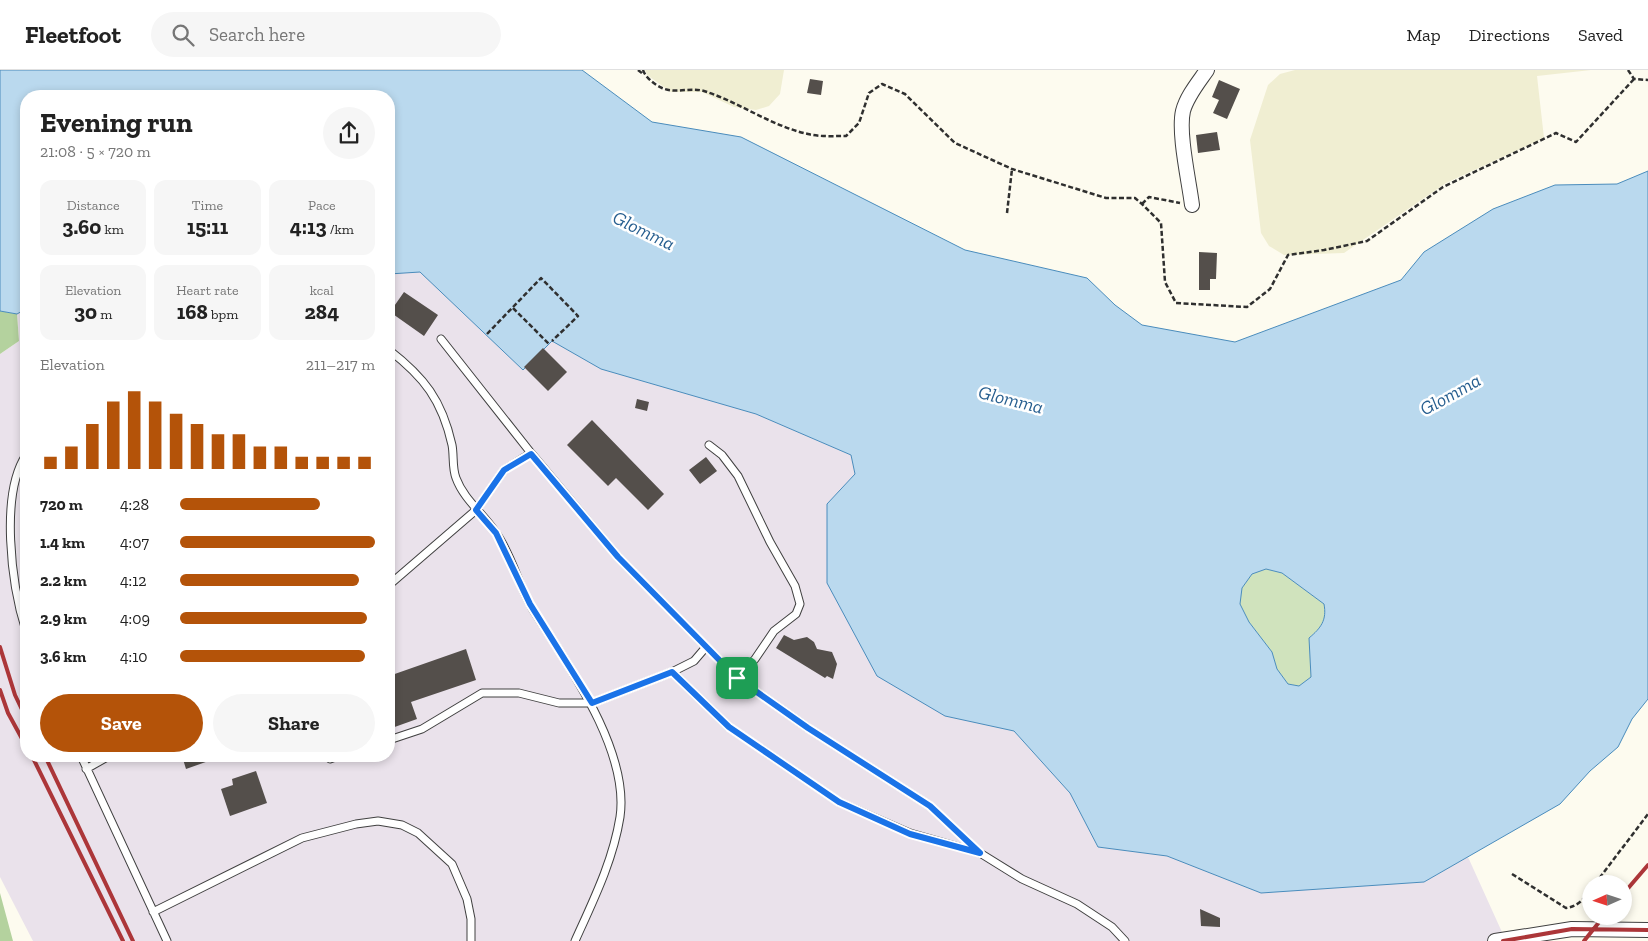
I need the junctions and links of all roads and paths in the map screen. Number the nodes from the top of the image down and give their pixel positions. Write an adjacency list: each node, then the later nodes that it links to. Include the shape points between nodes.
1 (638, 70): 5 (path)
2 (643, 70): 5 (path)
3 (1207, 70): 10 (street, via 1183,111)
4 (1628, 70): 6 (path)
5 (645, 74): 8 (path, via 660,88 673,92 700,90 808,134 846,136 859,123 869,94 882,84 905,94 955,143)
6 (1634, 79): 7 (path); 9 (path, via 1576,142 1556,133 1444,187 1367,241 1288,255 1270,289 1247,307 1176,303 1165,282 1161,223)
7 (1648, 80)
8 (1012, 169): 9 (path, via 1106,198 1135,198); 11 (path)
9 (1142, 204): 10 (path, via 1149,197)
10 (1192, 205)
11 (1007, 214)
12 (513, 308): 13 (path); 15 (path, via 541,278 578,316); 16 (path)
13 (487, 334)
14 (441, 339): 19 (lane)
15 (552, 340)
16 (549, 344)
17 (395, 354): 21 (lane, via 431,390 445,416 456,478)
18 (709, 445): 26 (lane, via 722,455 738,476 795,586 800,604 796,614 774,631)
19 (531, 454): 21 (lane, via 504,470); 24 (lane, via 618,557)
20 (20, 465): 23 (lane, via 9,482 6,528 8,561)
21 (476, 510): 22 (lane); 27 (lane, via 496,533 530,604)
22 (395, 580)
23 (20, 608)
24 (706, 647): 25 (lane, via 694,661); 26 (lane)
25 (672, 672): 27 (lane); 33 (lane, via 729,727 839,802 910,834)
26 (737, 678): 33 (lane, via 930,806)
27 (592, 703): 28 (lane, via 559,703 519,693 482,693 422,728); 41 (lane, via 607,739 618,781 620,815 608,869)
28 (395, 738)
29 (83, 762): 31 (lane)
30 (98, 762): 31 (lane)
31 (86, 769): 37 (lane)
32 (1648, 814): 35 (path)
33 (980, 853): 42 (lane, via 1022,879 1077,904)
34 (1512, 874): 36 (path, via 1566,908)
35 (1602, 875)
36 (1582, 901)
37 (153, 912): 39 (lane); 40 (lane, via 302,838 356,824 378,822 402,825 418,833 452,864 466,899)
38 (1648, 930): 43 (street, via 1572,930)
39 (167, 941)
40 (471, 941)
41 (575, 941)
42 (1125, 941)
43 (1494, 941)

